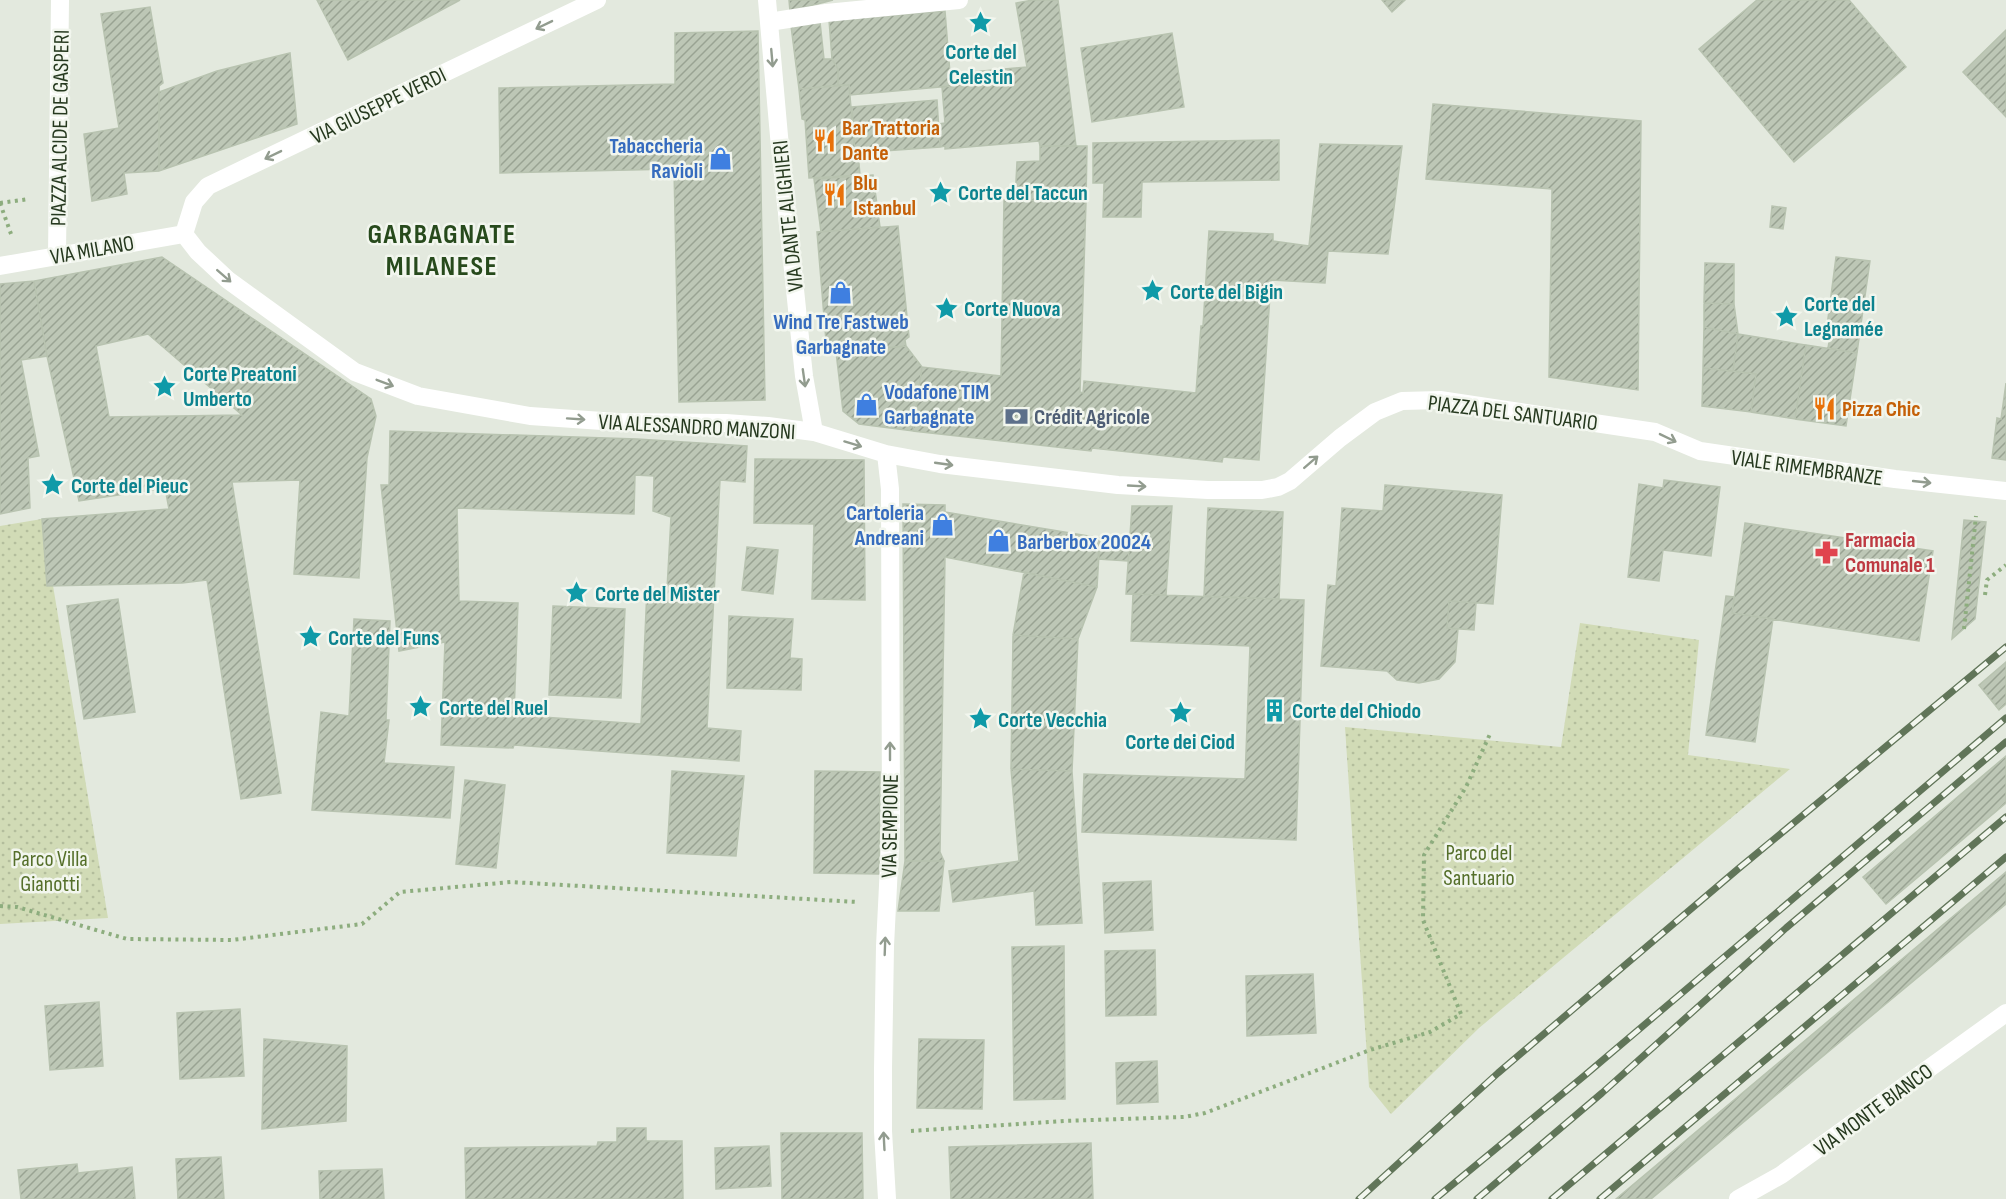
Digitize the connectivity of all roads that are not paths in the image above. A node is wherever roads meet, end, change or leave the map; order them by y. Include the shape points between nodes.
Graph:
1 (60, 0) edge
2 (597, 0) edge
3 (767, 0) edge
4 (959, 0) edge
5 (769, 22) junction
6 (184, 234) junction
7 (57, 255) junction
8 (0, 266) edge
9 (1612, 424) joint
10 (813, 432) junction
11 (886, 454) junction
12 (1262, 490) joint
13 (2006, 491) edge
14 (2006, 1013) edge
15 (886, 1199) edge
16 (1738, 1199) edge

1 - 7 street, PIAZZA ALCIDE DE GASPERI
2 -> 6 street, VIA GIUSEPPE VERDI via 208,186 194,202
3 - 5 street, VIA DANTE ALIGHIERI
4 - 5 street
5 -> 10 street, VIA DANTE ALIGHIERI
6 - 7 street, VIA MILANO
6 -> 10 street, VIA ALESSANDRO MANZONI via 228,280 355,372 418,396 530,416 726,423
7 - 8 street, VIA MILANO
12 -> 9 street, PIAZZA DEL SANTUARIO via 1290,481 1375,412 1402,401 1440,400
9 -> 13 street, VIALE RIMEMBRANZE via 1655,432 1700,451
10 -> 11 street, VIA ALESSANDRO MANZONI
11 -> 12 street, VIA ALESSANDRO MANZONI via 1118,485
15 -> 11 street, VIA SEMPIONE via 883,1131 891,825 890,489
14 - 16 street, VIA MONTE BIANCO via 1781,1175

